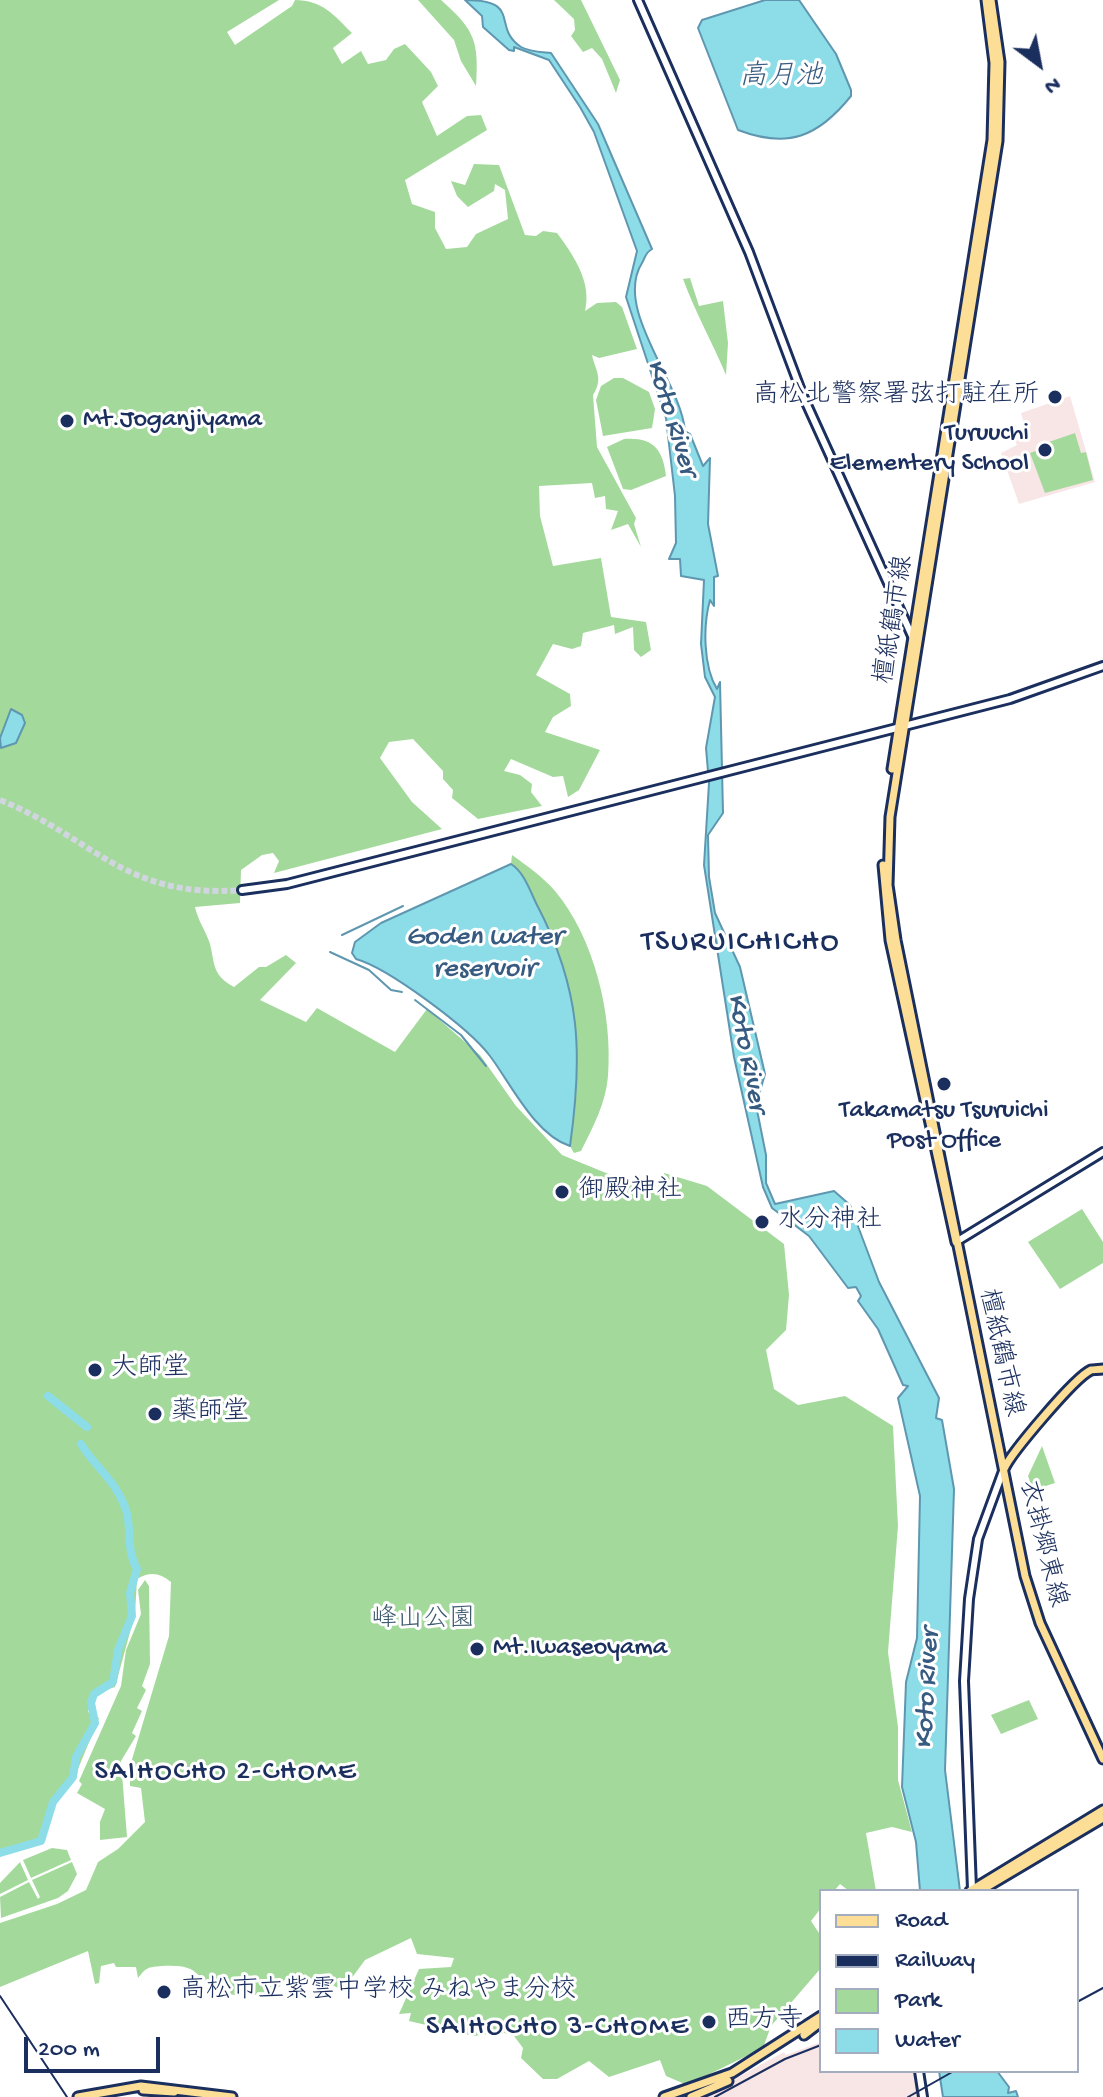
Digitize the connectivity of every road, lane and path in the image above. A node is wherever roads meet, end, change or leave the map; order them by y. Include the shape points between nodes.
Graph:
1 (638, 0) edge
2 (989, 0) edge
3 (913, 638) junction
4 (917, 647) junction
5 (1103, 666) edge
6 (902, 724) junction
7 (242, 890) tunnel mouth
8 (1103, 1152) edge
9 (956, 1242) junction
10 (1103, 1369) edge
11 (1003, 1471) junction
12 (1103, 1759) edge
13 (1103, 1810) edge
14 (1103, 1818) edge
15 (973, 1889) edge
16 (975, 1889) edge
17 (975, 1889) edge
18 (819, 2017) edge
19 (819, 2023) edge
20 (919, 2073) edge
21 (78, 2097) edge
22 (93, 2097) edge
23 (204, 2097) edge
24 (232, 2097) edge
25 (664, 2097) edge
26 (692, 2097) edge
27 (923, 2097) edge

1 - 3 street via 749,252 805,400
2 - 3 main road, 檀紙鶴市線 via 992,140
2 - 4 main road, 檀紙鶴市線 via 1000,62 998,141
3 - 4 street
3 - 6 main road, 檀紙鶴市線
4 - 6 main road, 檀紙鶴市線
5 - 6 street via 1024,695
6 - 7 street via 287,884
6 - 9 main road, 檀紙鶴市線 via 890,817 889,900
8 - 9 street
9 - 11 main road, 檀紙鶴市線
10 - 11 main road, 衣掛郷東線 via 1091,1370 1073,1386 1019,1445
11 - 12 main road, 衣掛郷東線 via 1032,1604
11 - 15 street via 978,1539 969,1599 964,1681
13 - 16 main road
14 - 17 main road
18 - 25 main road via 732,2073
19 - 26 main road via 745,2072
20 - 27 street
21 - 24 main road via 141,2086
22 - 23 main road via 142,2090

